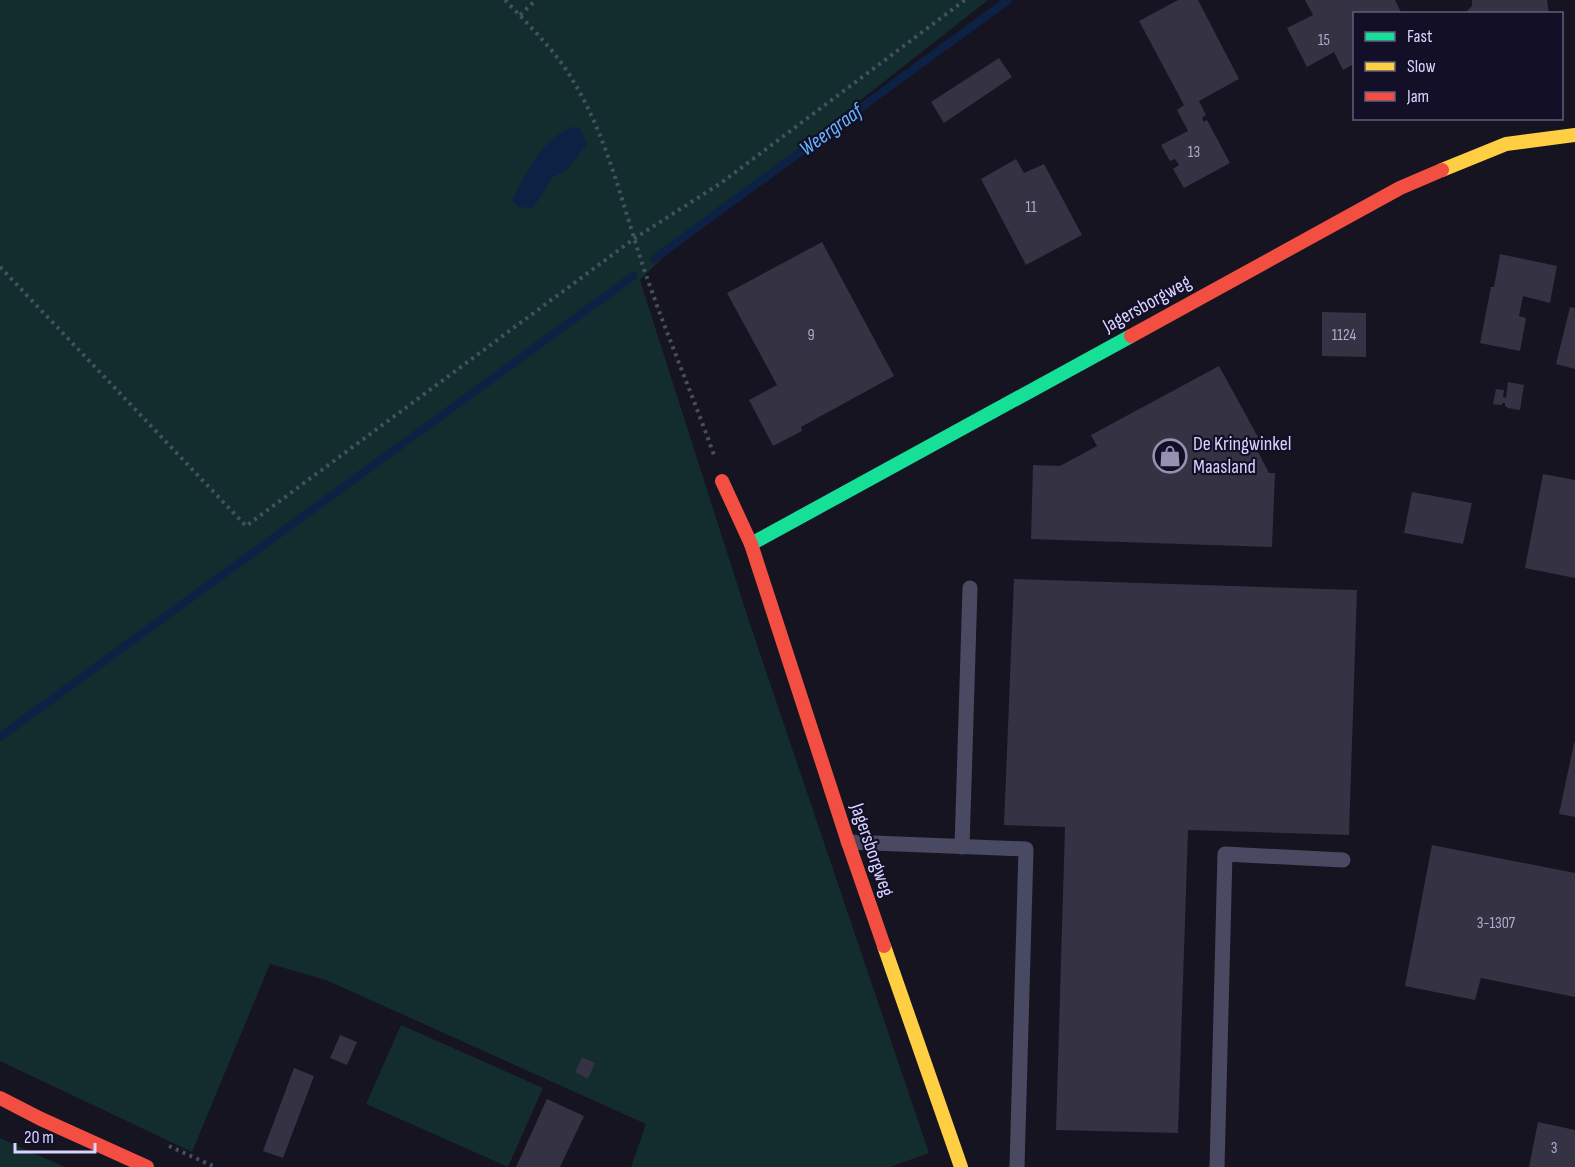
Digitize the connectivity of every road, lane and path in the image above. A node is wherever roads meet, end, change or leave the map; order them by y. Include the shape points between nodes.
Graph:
1 (505, 0) edge
2 (536, 0) edge
3 (965, 0) edge
4 (520, 15) junction
5 (1575, 135) edge
6 (635, 238) junction
7 (0, 267) edge
8 (722, 481) joint
9 (752, 544) junction
10 (970, 588) dead end
11 (848, 842) junction
12 (962, 847) junction
13 (1343, 860) dead end
14 (0, 1098) edge
15 (147, 1167) edge
16 (961, 1167) edge
17 (1017, 1167) edge
18 (1216, 1167) edge

1 - 4 path
2 - 4 path
3 - 6 path via 721,183
4 - 6 path via 560,62 586,105 615,173
5 - 9 street, Jagersborgweg via 1506,144 1400,188
6 - 7 path via 246,526
6 - 8 path
8 - 9 street, Jagersborgweg
9 - 11 street, Jagersborgweg
10 - 12 lane
11 - 12 lane
11 - 16 street, Jagersborgweg
12 - 17 lane via 1026,849
13 - 18 lane via 1225,854
14 - 15 street

